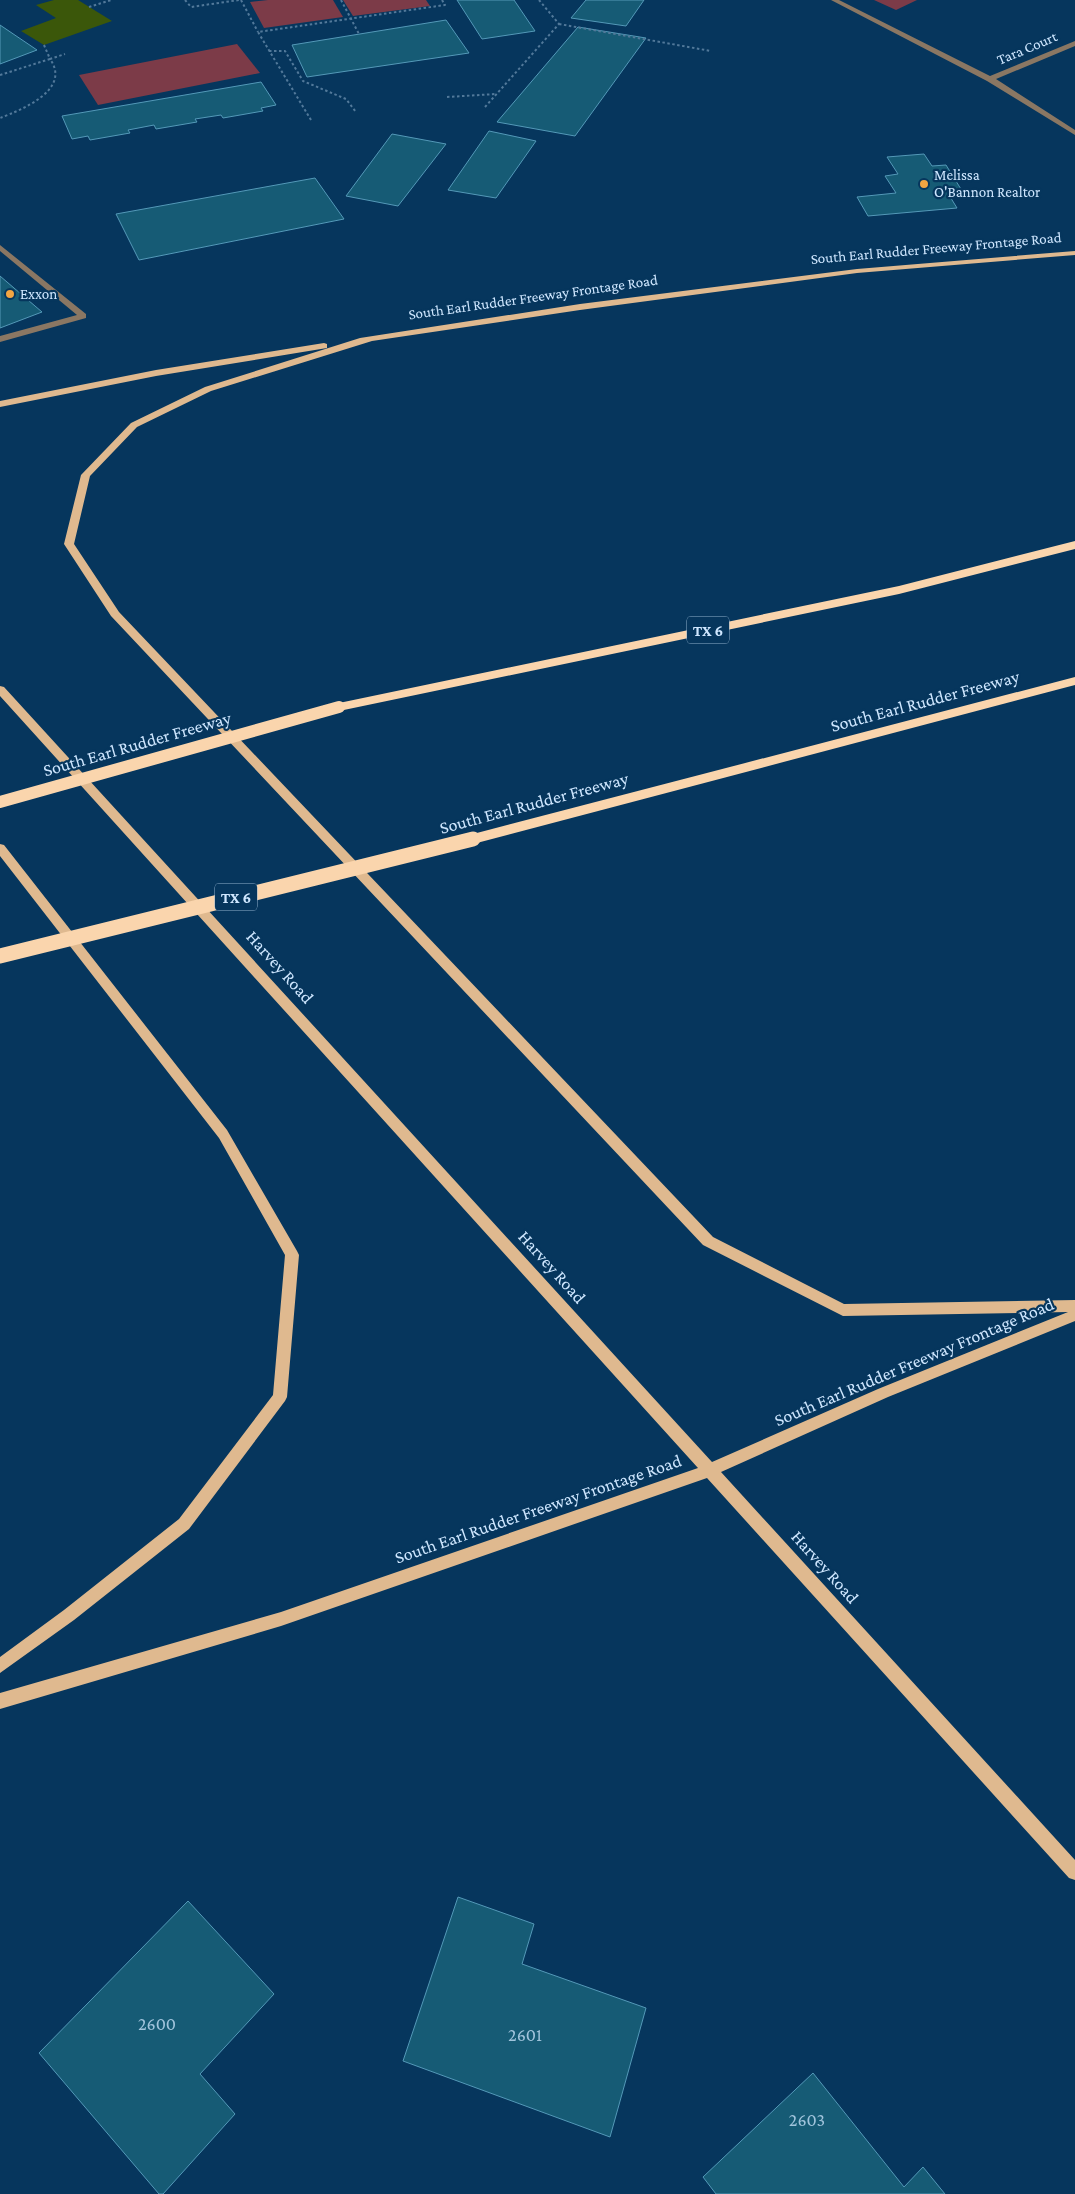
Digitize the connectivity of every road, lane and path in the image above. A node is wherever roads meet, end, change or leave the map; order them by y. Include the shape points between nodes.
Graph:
1 (111, 0) edge
2 (185, 0) edge
3 (240, 0) edge
4 (341, 0) edge
5 (442, 0) edge
6 (539, 0) edge
7 (834, 0) edge
8 (89, 7) dead end
9 (352, 19) junction
10 (559, 24) junction
11 (258, 32) junction
12 (359, 34) dead end
13 (1075, 43) edge
14 (44, 45) dead end
15 (269, 51) junction
16 (711, 51) dead end
17 (65, 54) dead end
18 (50, 59) junction
19 (0, 75) edge
20 (990, 78) junction
21 (496, 94) junction
22 (447, 97) dead end
23 (485, 107) dead end
24 (356, 112) dead end
25 (0, 118) edge
26 (311, 120) dead end
27 (1075, 133) edge
28 (0, 247) edge
29 (1075, 253) edge
30 (0, 339) edge
31 (370, 339) junction
32 (0, 404) edge
33 (1075, 545) edge
34 (1075, 681) edge
35 (0, 689) edge
36 (0, 802) edge
37 (0, 848) edge
38 (0, 956) edge
39 (1075, 1306) edge
40 (1075, 1315) edge
41 (710, 1470) junction
42 (0, 1666) edge
43 (0, 1701) edge
44 (1075, 1872) edge

1 - 8 path
2 - 3 path via 190,6
3 - 11 path
4 - 9 path
5 - 9 path via 445,5
6 - 10 path
7 - 20 street
9 - 11 path
9 - 12 path
10 - 16 path
10 - 21 path
11 - 15 path
13 - 20 street, Tara Court
14 - 18 path
15 - 24 path via 285,51 303,81 346,98
15 - 26 path
17 - 18 path
18 - 19 path
18 - 25 path via 55,68 48,90 26,108
20 - 27 street
21 - 22 path
21 - 23 path
28 - 30 street via 83,316
29 - 31 main road, South Earl Rudder Freeway Frontage Road via 858,271 580,307
31 - 32 main road, South Earl Rudder Freeway Frontage Road via 156,373
31 - 39 main road via 208,388 134,425 86,475 69,544 115,614 708,1241 843,1310
33 - 36 highway, South Earl Rudder Freeway / TX 6, bridge via 899,590 339,707
34 - 38 highway, South Earl Rudder Freeway / TX 6, bridge via 472,839
35 - 41 main road, Harvey Road
37 - 42 main road via 223,1134 292,1255 280,1397 184,1524
40 - 41 main road, South Earl Rudder Freeway Frontage Road via 883,1393
41 - 43 main road, South Earl Rudder Freeway Frontage Road via 281,1619
41 - 44 main road, Harvey Road

